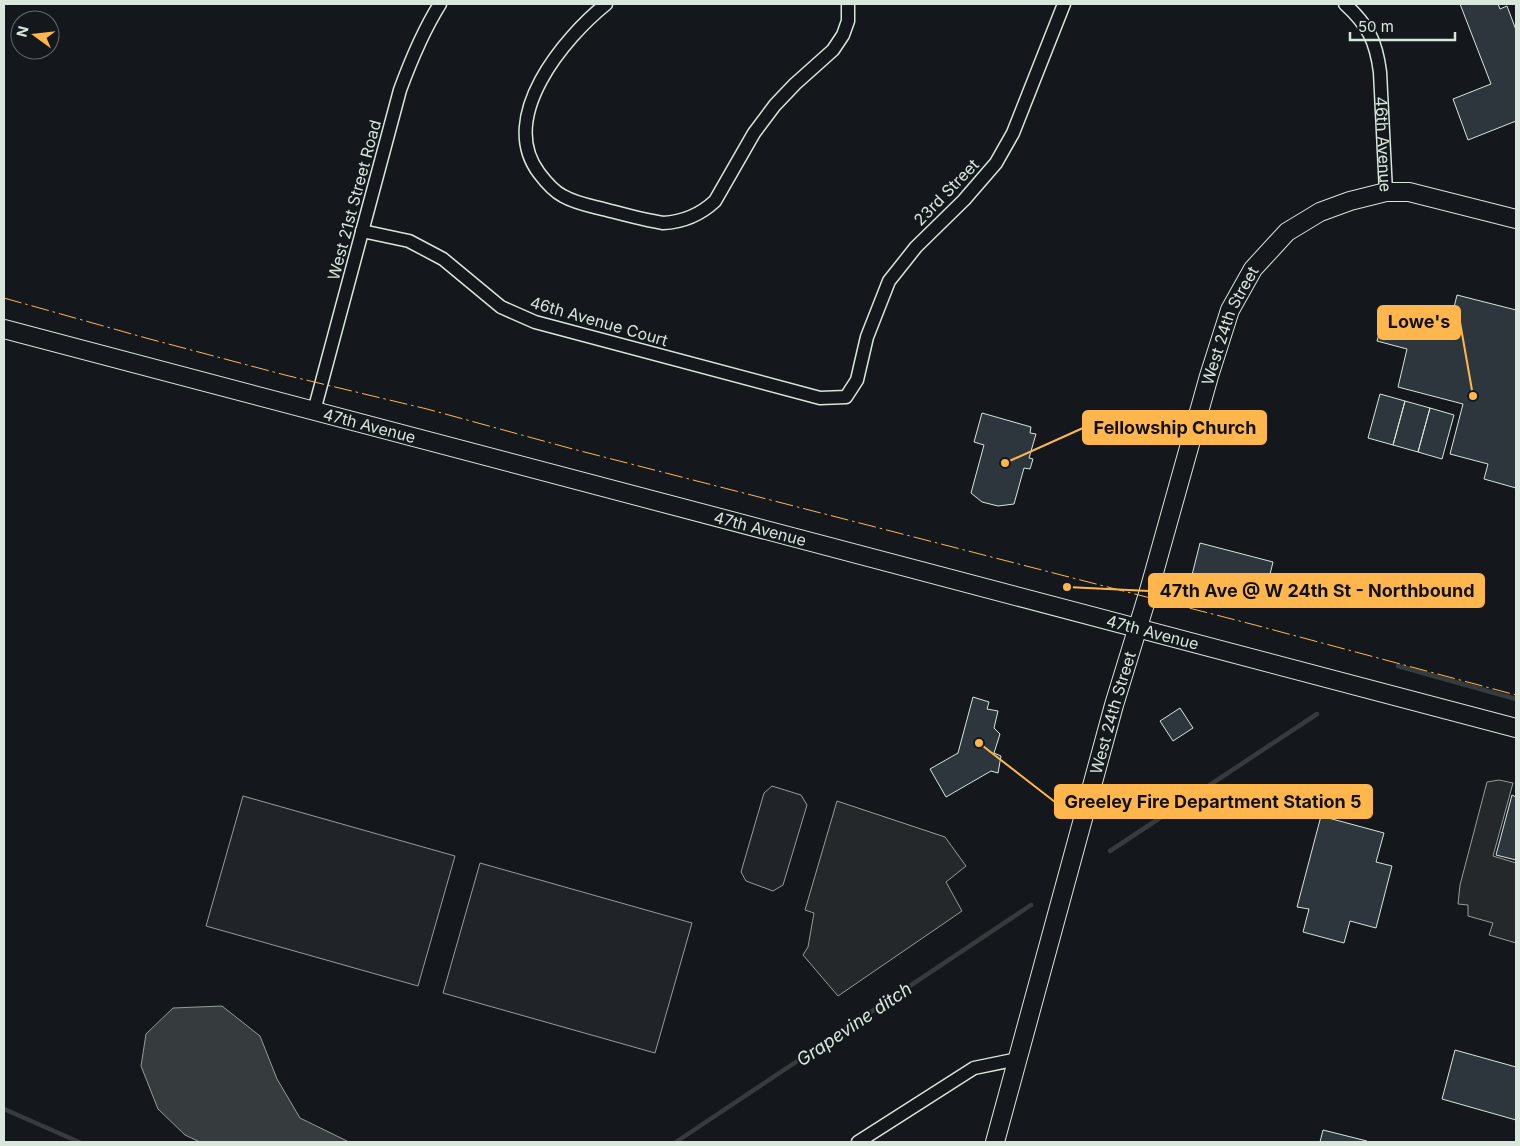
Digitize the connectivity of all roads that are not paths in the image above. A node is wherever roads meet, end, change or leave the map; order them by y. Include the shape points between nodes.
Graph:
1 (440, 4) edge
2 (606, 4) edge
3 (848, 4) edge
4 (1064, 4) edge
5 (1345, 4) edge
6 (1386, 192) junction
7 (1516, 219) edge
8 (362, 231) junction
9 (4, 329) edge
10 (846, 396) joint
11 (314, 411) junction
12 (1137, 628) junction
13 (1516, 728) edge
14 (1018, 1059) junction
15 (858, 1142) edge
16 (995, 1142) edge

1 - 8 street, West 21st Street Road via 414,53 400,90
2 - 3 street via 570,38 536,90 526,119 530,157 544,180 562,196 578,203 663,223 690,218 715,201 754,133 775,105 833,50 843,36 848,21
4 - 10 street, 23rd Street via 1013,133 996,163 916,247 889,281 867,337 857,380
5 - 6 street, 46th Avenue via 1369,32 1378,54
6 - 7 main road, 46th Avenue via 1409,192
6 - 12 main road, West 24th Street via 1320,212 1287,232 1253,269 1230,310 1218,346
8 - 10 street, 46th Avenue Court via 417,246 443,260 501,306 535,322 820,398
8 - 11 street, West 21st Street Road
9 - 11 main road, 47th Avenue
11 - 12 main road, 47th Avenue
12 - 13 main road, 47th Avenue
12 - 14 main road, West 24th Street
14 - 15 street via 974,1068
14 - 16 main road, West 24th Street

